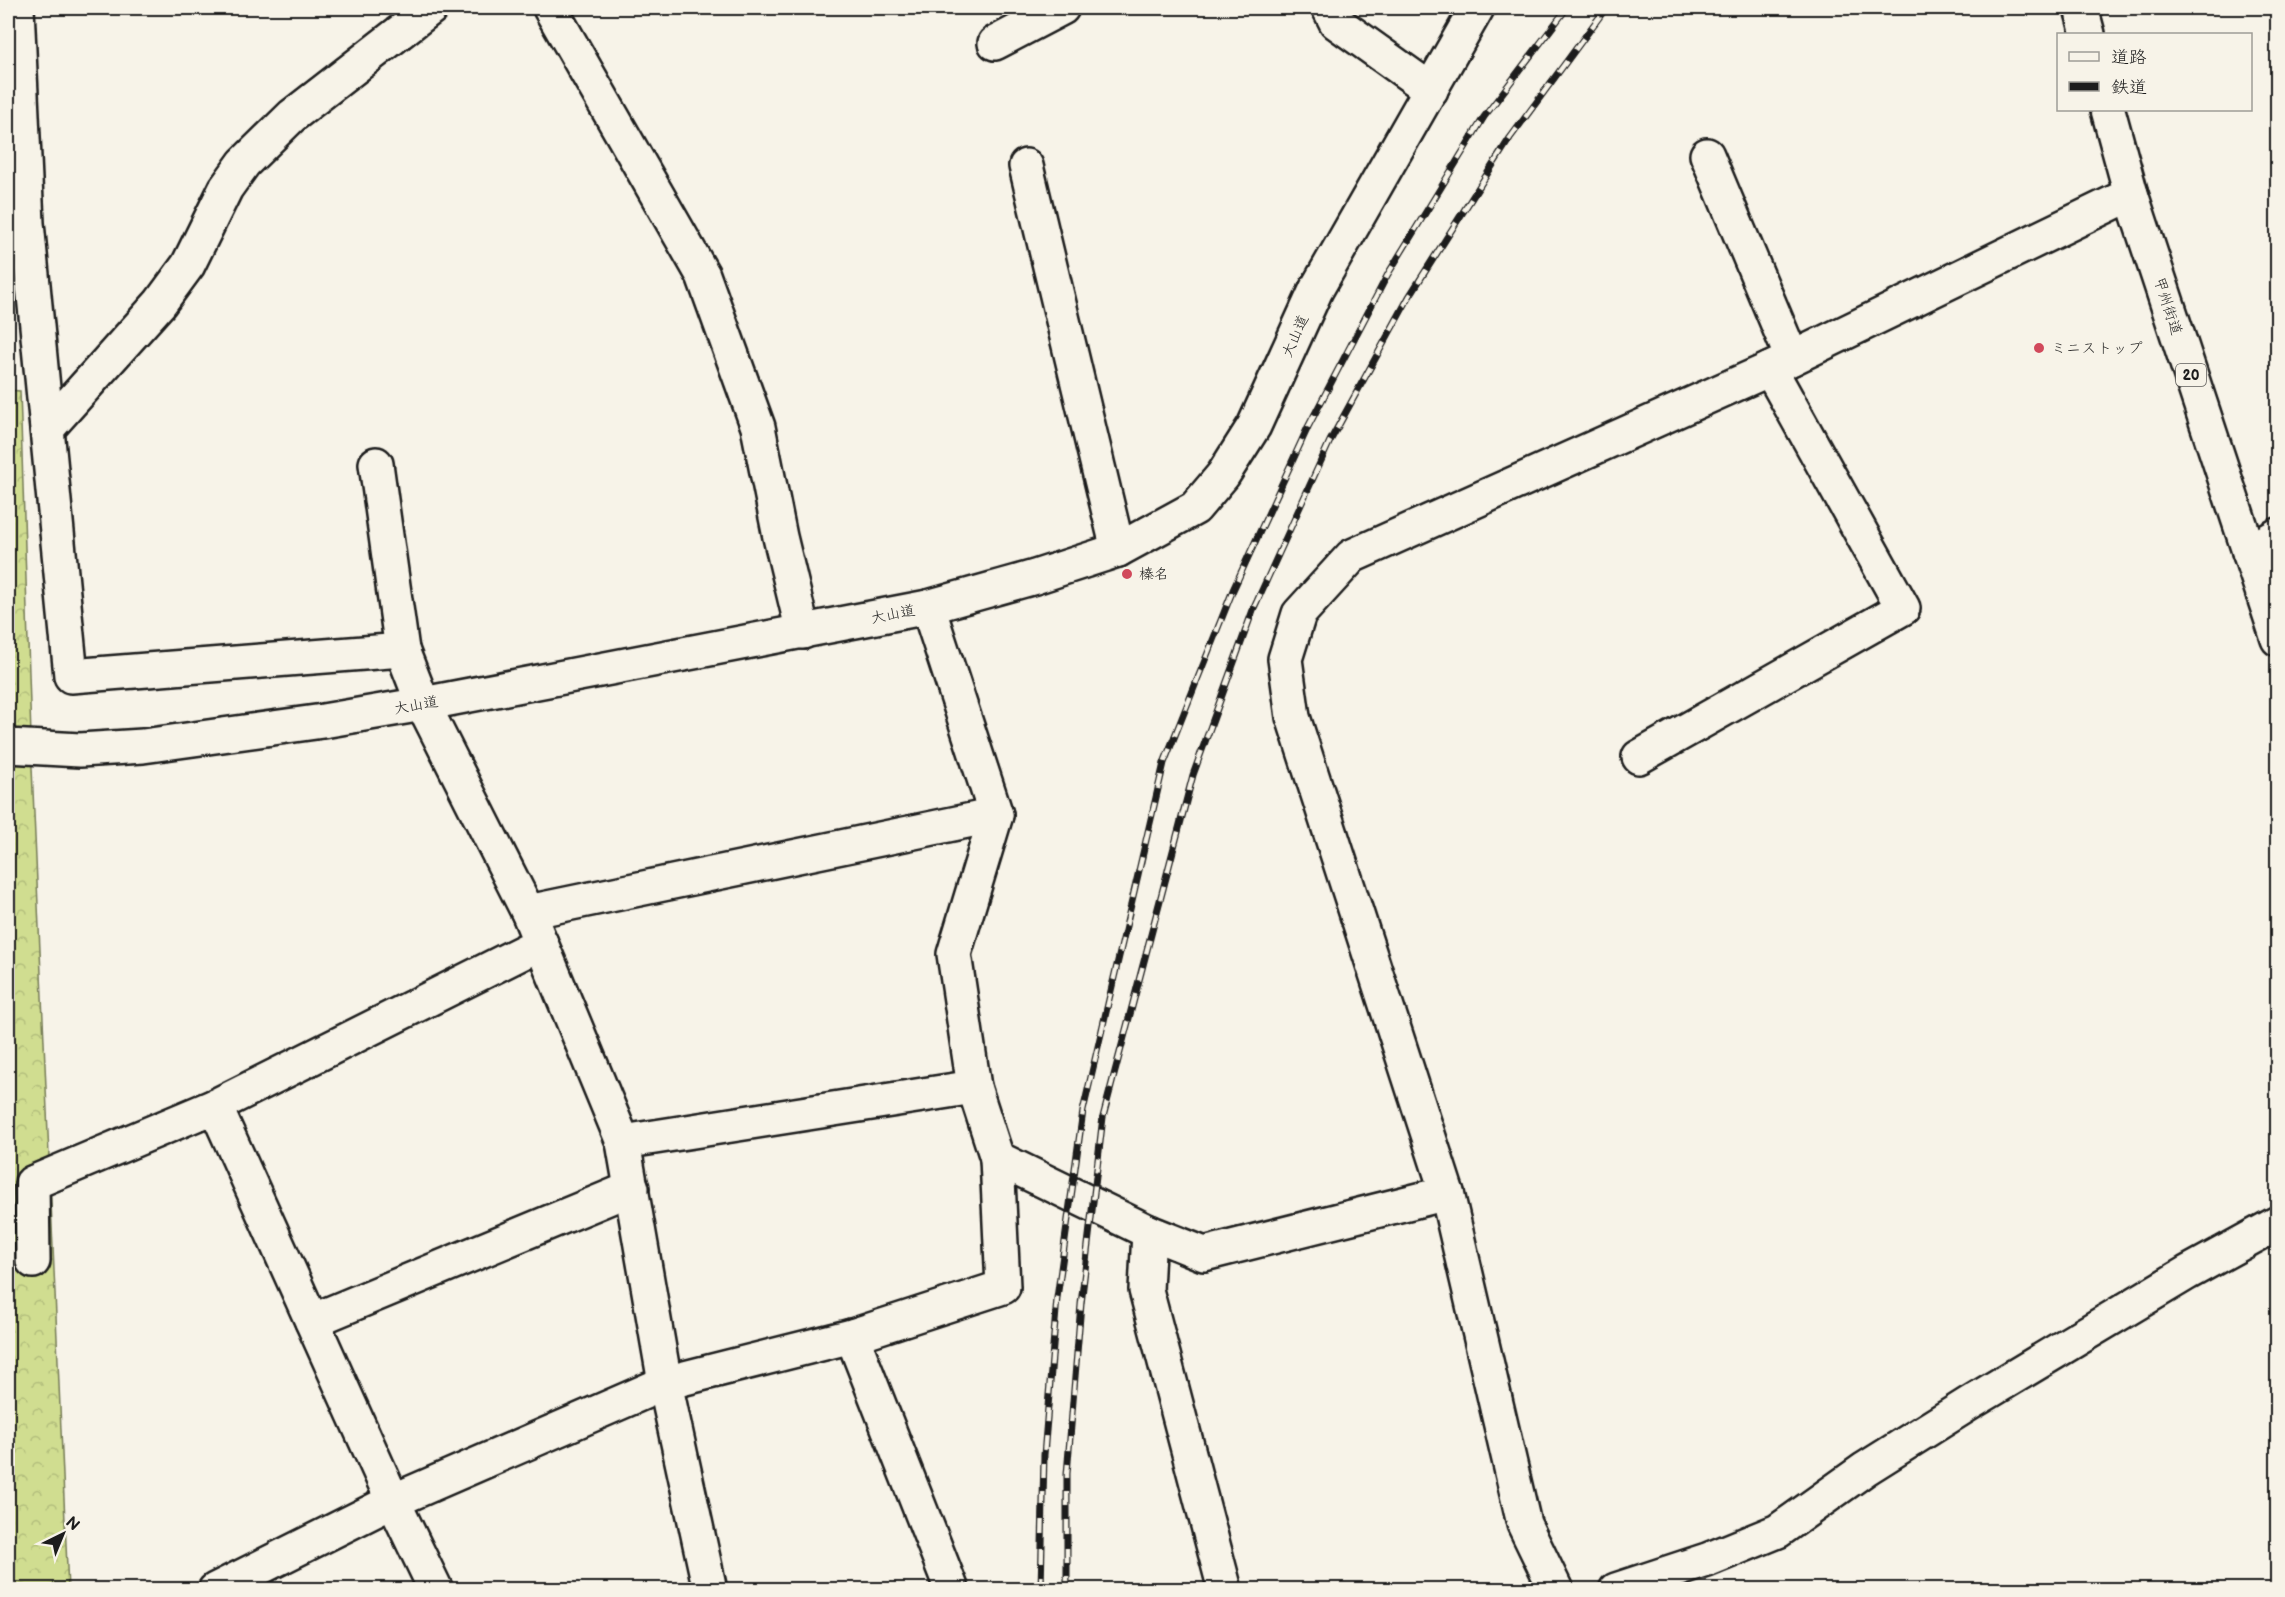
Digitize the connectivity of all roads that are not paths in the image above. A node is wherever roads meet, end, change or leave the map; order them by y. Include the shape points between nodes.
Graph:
1 (17, 8) edge
2 (550, 8) edge
3 (1062, 8) edge
4 (1329, 8) edge
5 (1477, 8) edge
6 (2081, 8) edge
7 (424, 10) edge
8 (2088, 33) edge
9 (995, 43) dead end
10 (1431, 90) junction
11 (2108, 111) edge
12 (1707, 155) dead end
13 (1026, 166) dead end
14 (2131, 194) junction
15 (1781, 364) junction
16 (48, 428) junction
17 (376, 464) dead end
18 (2277, 535) edge
19 (1118, 550) junction
20 (2249, 552) junction
21 (928, 607) junction
22 (803, 632) junction
23 (2277, 639) edge
24 (402, 650) junction
25 (423, 704) junction
26 (8, 746) edge
27 (1639, 757) dead end
28 (996, 815) junction
29 (528, 912) junction
30 (541, 942) junction
31 (974, 1087) junction
32 (215, 1106) junction
33 (623, 1142) junction
34 (998, 1158) junction
35 (632, 1188) junction
36 (1447, 1193) junction
37 (2277, 1223) edge
38 (1149, 1232) junction
39 (33, 1261) dead end
40 (312, 1321) junction
41 (852, 1336) junction
42 (665, 1383) junction
43 (393, 1501) junction
44 (215, 1590) edge
45 (436, 1590) edge
46 (710, 1590) edge
47 (952, 1590) edge
48 (1225, 1590) edge
49 (1556, 1590) edge
50 (1616, 1590) edge

1 - 16 main road via 27,223
2 - 22 main road via 703,275 758,427
3 - 9 main road
4 - 10 main road via 1336,22
5 - 10 main road, 大山道
6 - 8 main road
7 - 16 main road via 292,116 244,163 226,188 188,265 160,303
10 - 19 main road, 大山道 via 1316,290 1254,426 1223,475 1195,508
11 - 14 main road, 甲州街道 / 20
12 - 15 main road
13 - 19 main road
14 - 15 main road
14 - 20 main road, 甲州街道 / 20
15 - 27 main road via 1903,608
15 - 36 main road via 1352,556 1299,614 1285,659 1293,717
16 - 24 main road via 71,676
17 - 24 main road
18 - 20 main road
19 - 21 main road, 大山道
20 - 23 main road, 甲州街道 / 20
21 - 22 main road, 大山道
21 - 28 main road
22 - 25 main road, 大山道
24 - 25 main road
25 - 26 main road, 大山道 via 143,746 80,750
25 - 29 main road
28 - 29 main road
28 - 31 main road via 954,954
29 - 30 main road
30 - 32 main road
30 - 33 main road
31 - 33 main road
31 - 34 main road
32 - 39 main road via 32,1183
32 - 40 main road
33 - 35 main road
34 - 38 main road
34 - 41 main road via 1003,1287
35 - 40 main road
35 - 42 main road
36 - 38 main road via 1204,1254
36 - 49 main road via 1524,1524
37 - 50 main road via 2187,1273 1865,1468 1778,1532
38 - 48 main road via 1146,1290
40 - 43 main road
41 - 42 main road
41 - 47 main road
42 - 43 main road
42 - 46 main road
43 - 44 main road
43 - 45 main road

